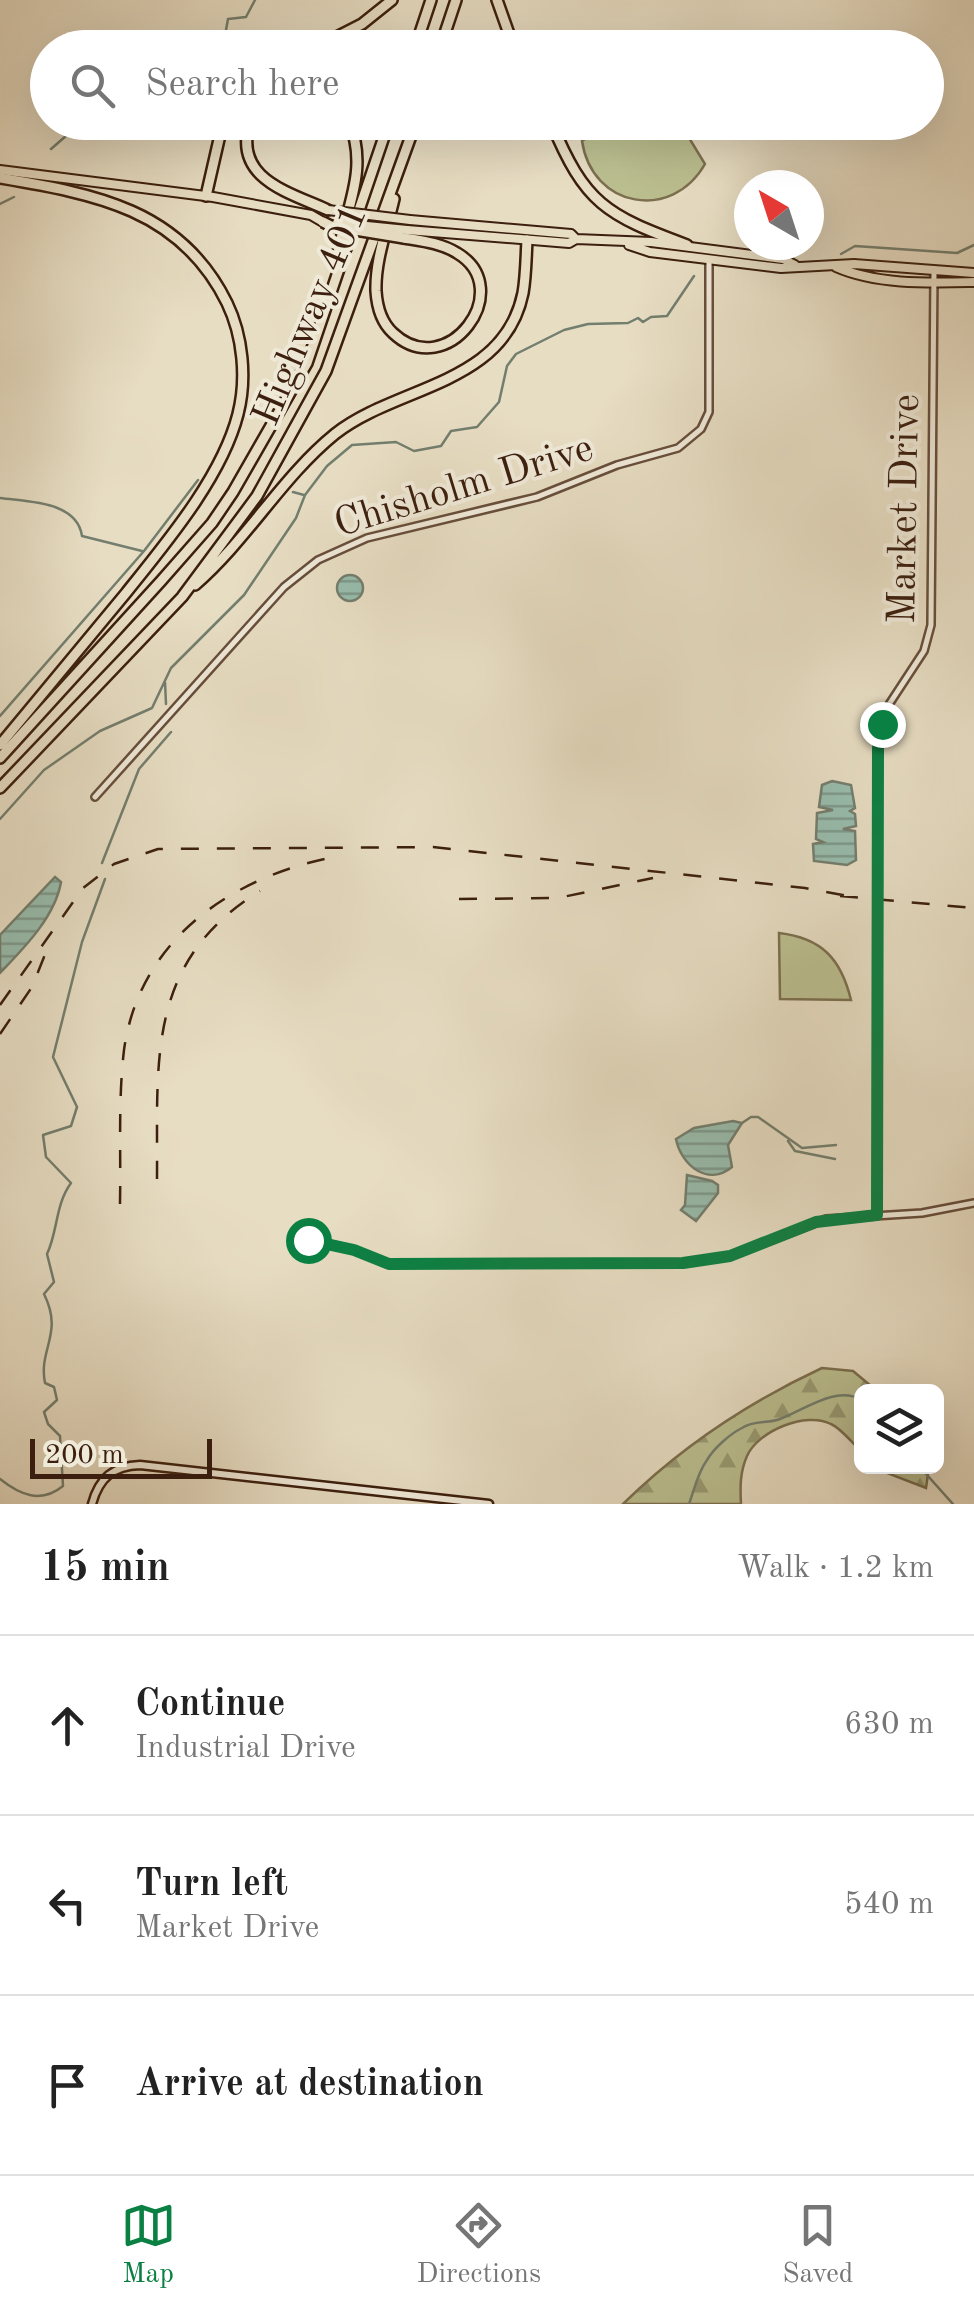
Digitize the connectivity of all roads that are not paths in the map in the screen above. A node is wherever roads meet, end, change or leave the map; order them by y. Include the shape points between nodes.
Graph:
1 (392, 0) edge
2 (431, 0) edge
3 (456, 0) edge
4 (497, 0) edge
5 (350, 30) edge
6 (421, 30) edge
7 (446, 30) edge
8 (508, 30) edge
9 (218, 140) edge
10 (246, 140) edge
11 (354, 140) edge
12 (384, 140) edge
13 (410, 140) edge
14 (560, 140) edge
15 (403, 162) junction
16 (0, 170) edge
17 (0, 178) edge
18 (206, 196) junction
19 (328, 210) junction
20 (311, 215) junction
21 (322, 222) joint
22 (405, 234) junction
23 (576, 239) junction
24 (528, 240) junction
25 (620, 243) junction
26 (687, 245) junction
27 (709, 254) junction
28 (836, 267) junction
29 (934, 272) junction
30 (974, 273) edge
31 (335, 280) junction
32 (934, 282) junction
33 (974, 282) edge
34 (182, 597) junction
35 (0, 745) edge
36 (0, 758) edge
37 (0, 788) edge
38 (95, 797) dead end
39 (974, 1202) edge
40 (877, 1215) junction
41 (308, 1240) dead end
42 (92, 1504) edge
43 (490, 1504) edge

1 - 5 highway
2 - 6 highway
3 - 7 highway
4 - 8 highway
9 - 18 highway
10 - 19 highway via 277,190
11 - 31 highway via 356,189
12 - 31 highway, Highway 401
13 - 15 highway, Highway 401
14 - 26 highway via 600,204 634,226
15 - 22 highway via 376,278 379,313 399,338 437,348 470,322 481,286 458,253
15 - 34 highway, Highway 401 via 309,404 257,496
16 - 18 main road
17 - 35 highway via 101,198 187,245 234,316 242,380 228,441 178,526
18 - 20 main road
19 - 20 main road
19 - 23 main road, bridge
20 - 21 main road
21 - 22 highway, bridge
22 - 24 main road
23 - 24 main road
23 - 25 main road
24 - 34 highway via 522,295 498,343 457,376 368,413 332,436 225,560
25 - 26 main road
25 - 27 main road via 650,252
26 - 27 main road
27 - 28 main road
27 - 38 street, Chisholm Drive via 709,412 688,442 537,497 364,539 318,560 284,587
28 - 29 main road
28 - 32 main road via 854,275
29 - 30 main road
29 - 32 street, Market Drive
31 - 36 highway, Highway 401 via 306,363 212,523
32 - 33 main road
32 - 40 street, Market Drive via 931,626 924,651 888,706 878,748
34 - 37 highway, Highway 401
39 - 40 street
40 - 41 street via 816,1222 730,1256 683,1263 389,1264
42 - 43 street via 109,1474 140,1464

